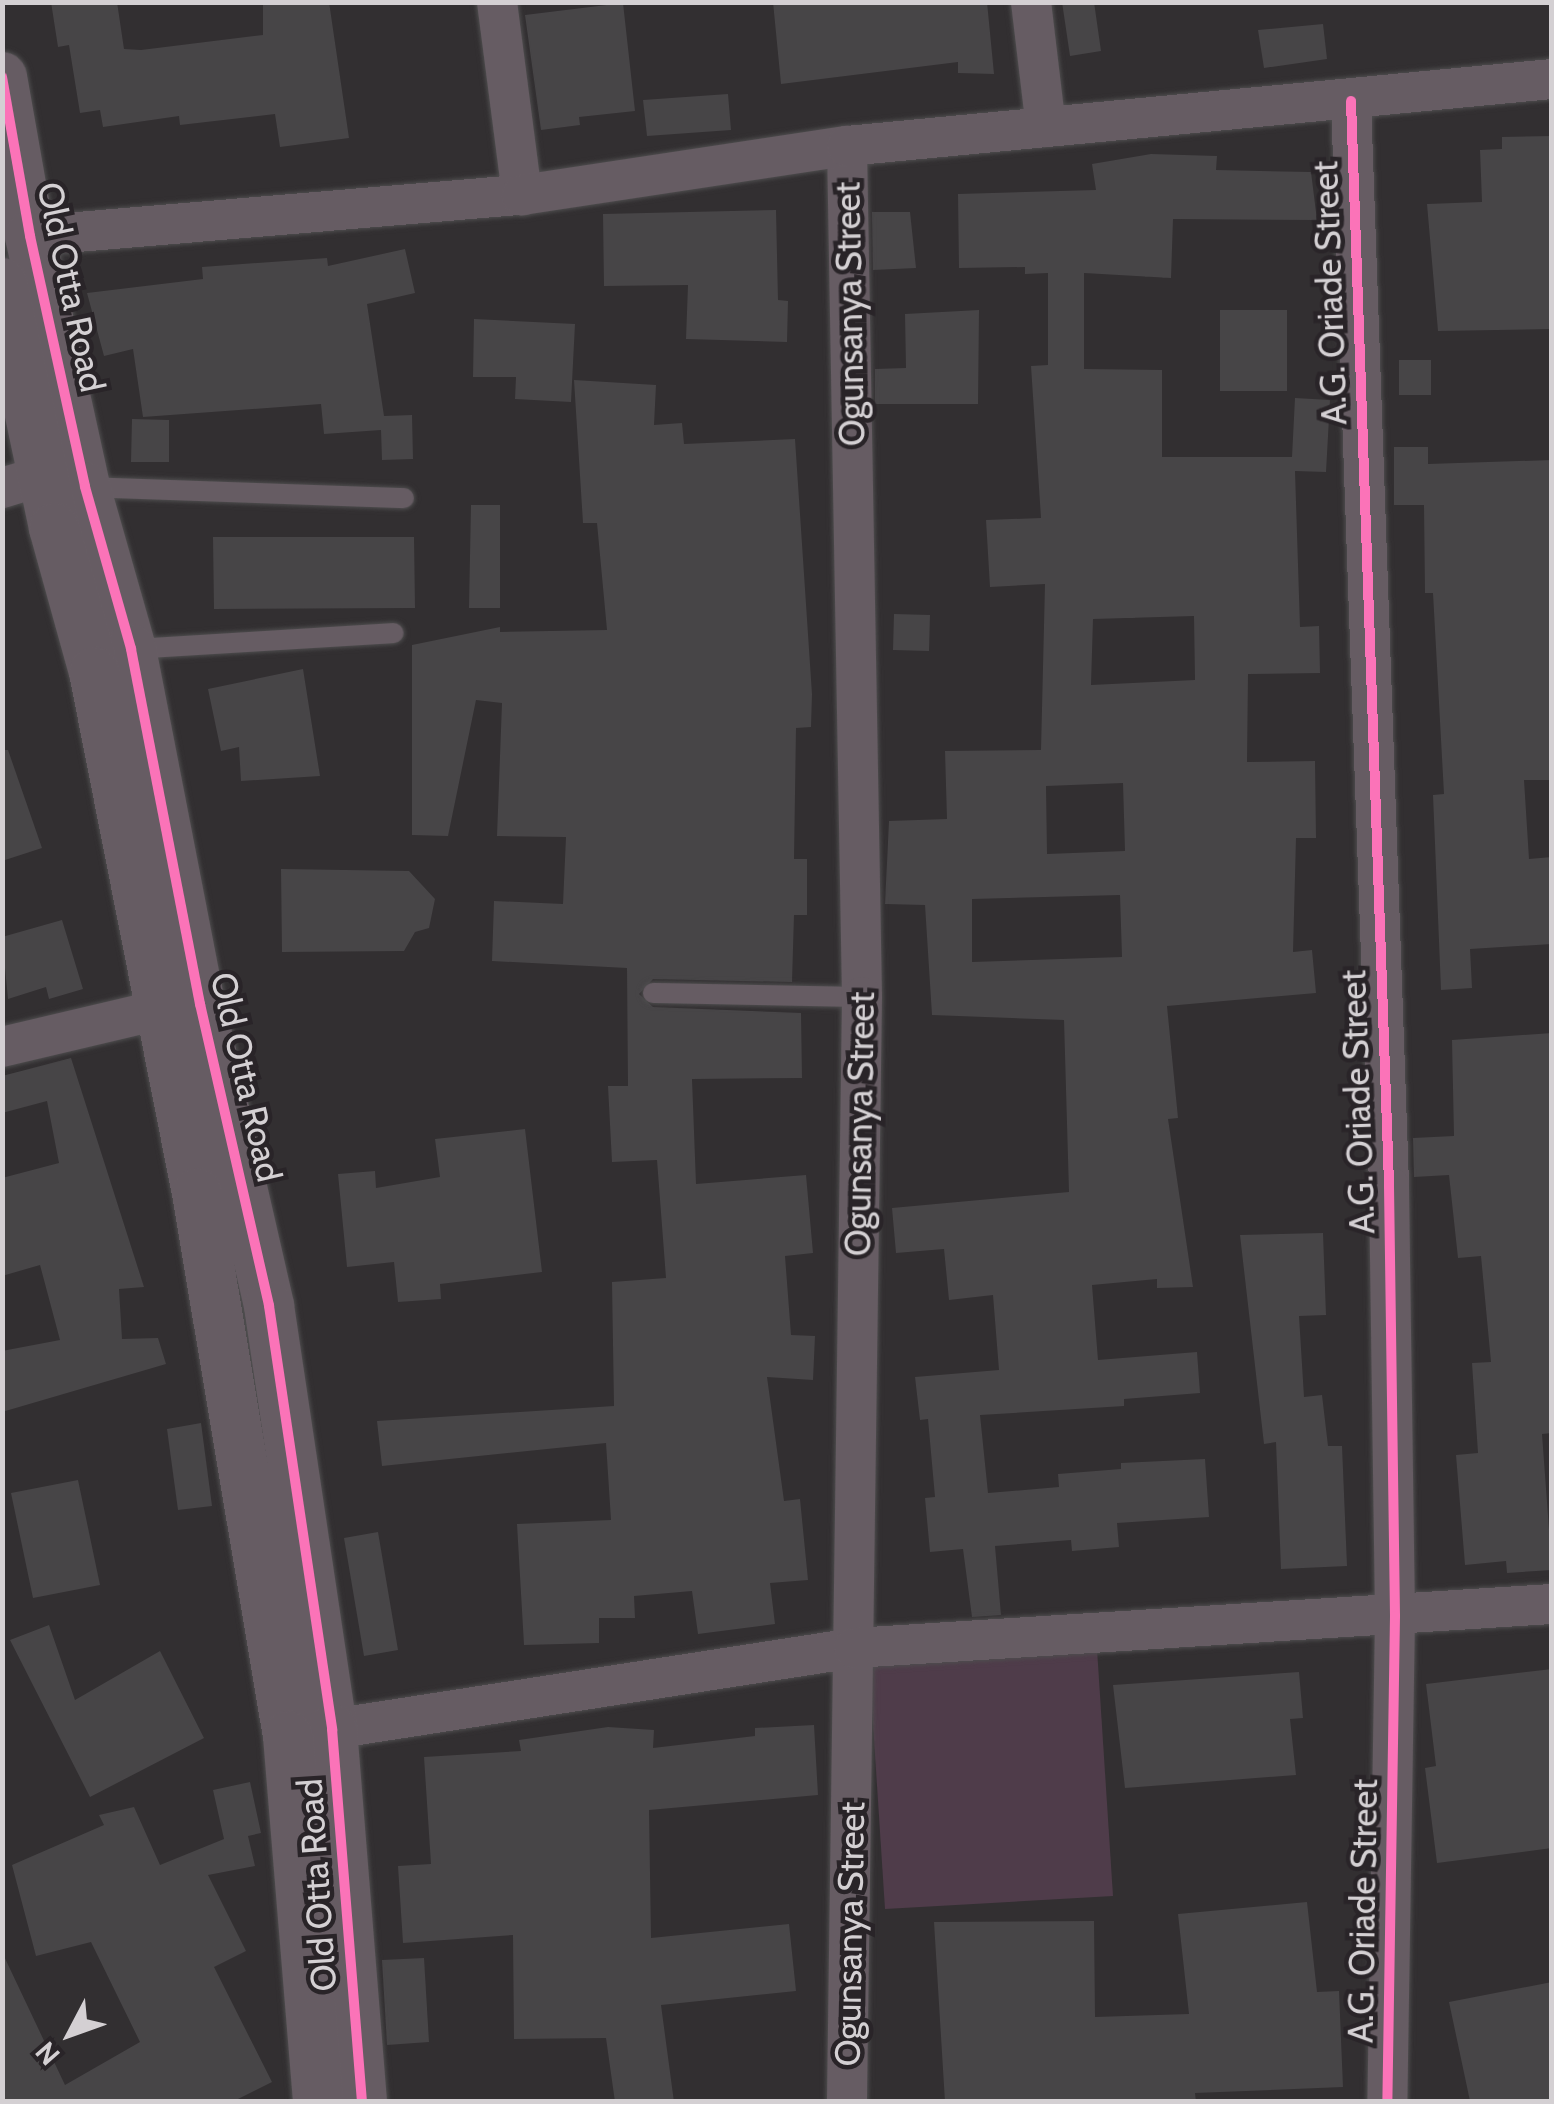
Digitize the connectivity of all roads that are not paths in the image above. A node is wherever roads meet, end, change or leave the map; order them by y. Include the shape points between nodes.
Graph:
1 (496, 2) edge
2 (1031, 2) edge
3 (2, 78) edge
4 (1552, 79) edge
5 (1351, 101) junction
6 (1046, 127) junction
7 (847, 146) junction
8 (522, 195) junction
9 (30, 236) junction
10 (2, 283) edge
11 (44, 483) edge
12 (404, 498) dead end
13 (394, 633) dead end
14 (130, 649) junction
15 (652, 994) dead end
16 (862, 997) junction
17 (158, 1010) junction
18 (2, 1048) edge
19 (220, 1189) junction
20 (1552, 1604) edge
21 (1396, 1616) junction
22 (854, 1648) junction
23 (332, 1729) junction
24 (318, 2102) edge
25 (362, 2102) edge
26 (847, 2102) edge
27 (1388, 2102) edge

1 - 8 street
2 - 6 street
3 - 9 street, Old Otta Road
4 - 5 street
5 - 6 street
5 - 21 street, A.G. Oriade Street via 1389,1186
6 - 7 street
7 - 8 street
7 - 16 street, Ogunsanya Street
8 - 9 street
9 - 11 street, Old Otta Road
10 - 11 street, Old Otta Road
11 - 12 lane
11 - 14 street, Old Otta Road
11 - 17 street, Old Otta Road via 94,672
13 - 14 lane
14 - 19 street, Old Otta Road
15 - 16 lane
16 - 22 street, Ogunsanya Street
17 - 18 street
17 - 19 street, Old Otta Road
19 - 23 street, Old Otta Road via 269,1306
19 - 24 street, Old Otta Road via 288,1736
20 - 21 street
21 - 22 street
21 - 27 street, A.G. Oriade Street
22 - 23 street
22 - 26 street, Ogunsanya Street
23 - 25 street, Old Otta Road

